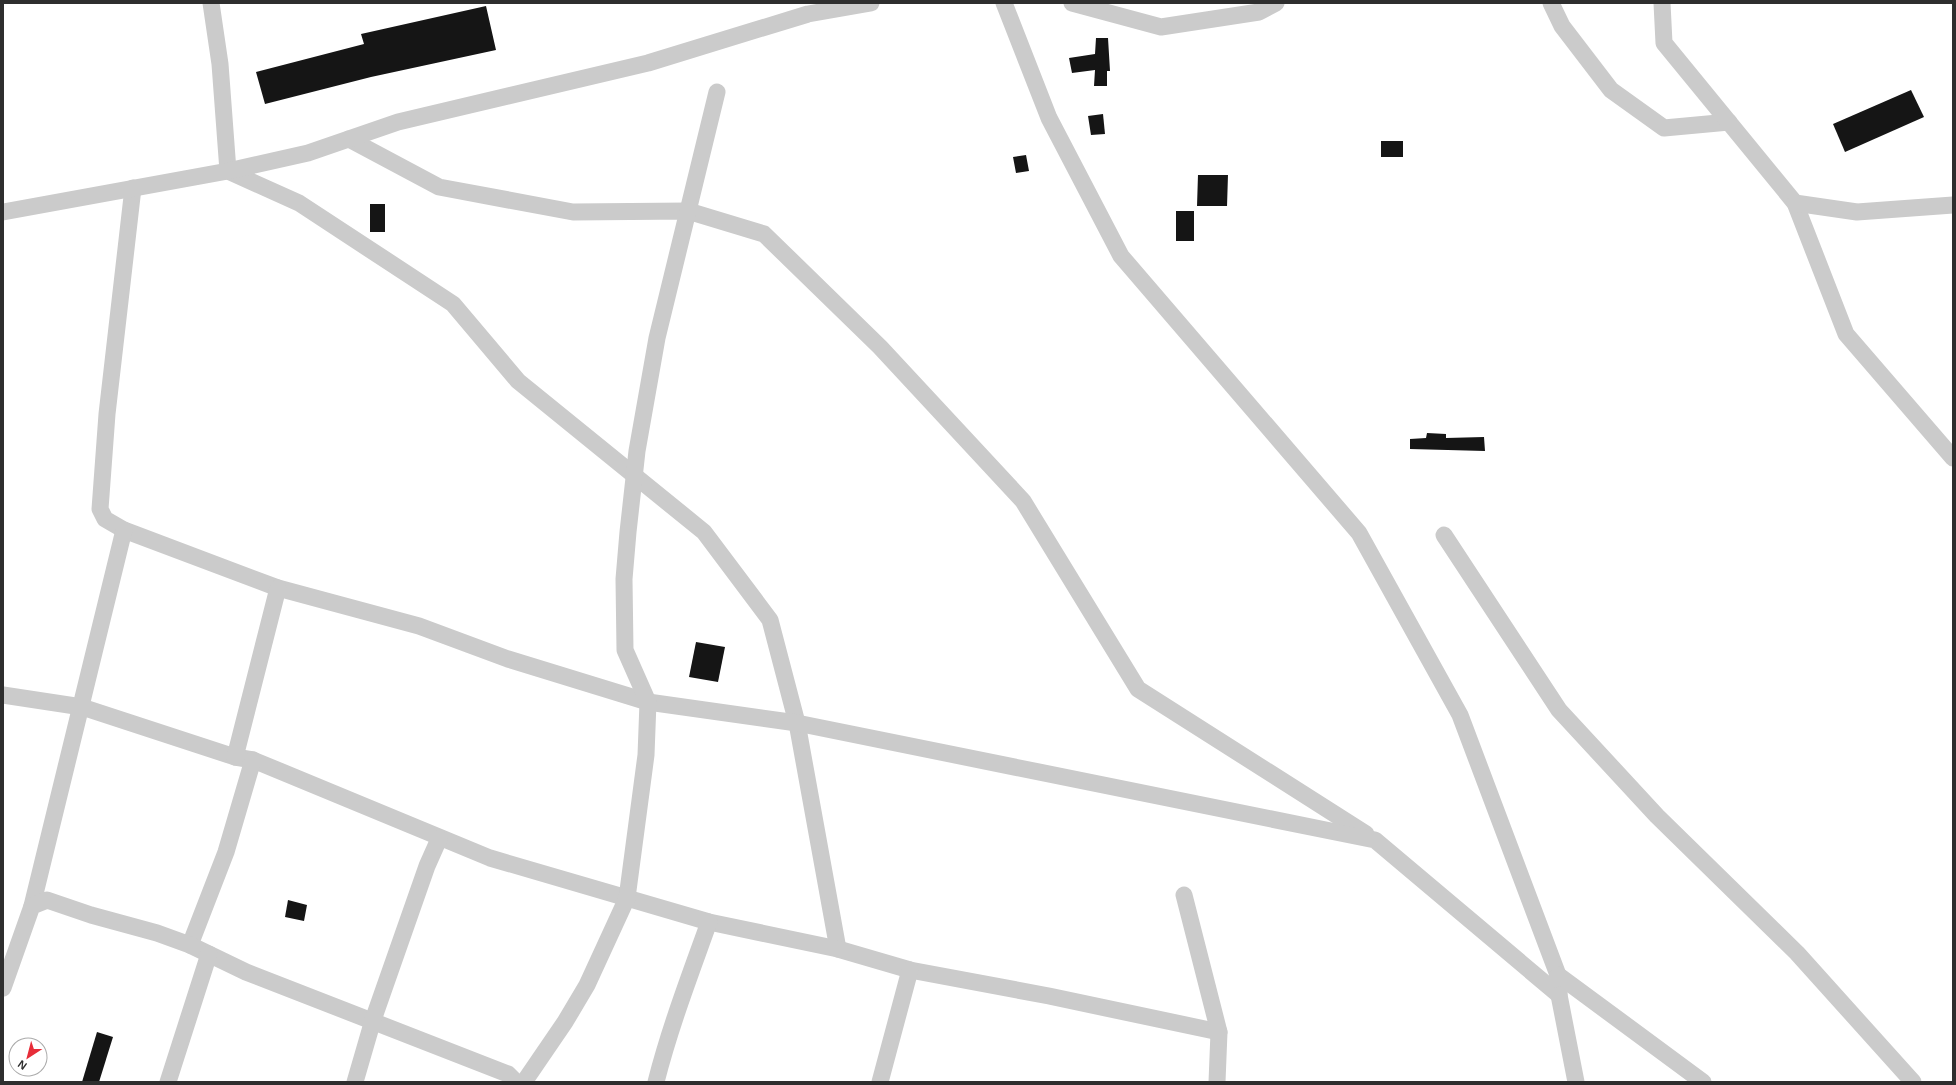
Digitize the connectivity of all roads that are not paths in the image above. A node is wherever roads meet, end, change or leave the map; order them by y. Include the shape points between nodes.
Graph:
1 (212, 3) edge
2 (870, 3) edge
3 (1004, 3) edge
4 (1072, 3) edge
5 (1276, 3) edge
6 (1550, 3) edge
7 (1662, 3) edge
8 (717, 92) dead end
9 (1729, 122) junction
10 (349, 139) junction
11 (228, 171) junction
12 (134, 188) junction
13 (1795, 203) junction
14 (1953, 204) edge
15 (688, 211) junction
16 (3, 212) edge
17 (1953, 458) edge
18 (635, 474) junction
19 (124, 530) junction
20 (1444, 535) dead end
21 (278, 588) junction
22 (3, 695) edge
23 (648, 702) junction
24 (82, 707) junction
25 (797, 723) junction
26 (235, 756) junction
27 (253, 760) junction
28 (439, 839) junction
29 (1375, 840) junction
30 (1184, 895) dead end
31 (627, 898) junction
32 (32, 906) junction
33 (709, 922) junction
34 (190, 945) junction
35 (838, 949) junction
36 (209, 954) junction
37 (910, 970) junction
38 (1558, 975) junction
39 (3, 988) edge
40 (1559, 995) junction
41 (373, 1020) junction
42 (1219, 1032) junction
43 (168, 1082) edge
44 (355, 1082) edge
45 (516, 1082) edge
46 (524, 1082) edge
47 (656, 1082) edge
48 (880, 1082) edge
49 (1217, 1082) edge
50 (1576, 1082) edge
51 (1702, 1082) edge
52 (1913, 1082) edge

1 - 11 street via 220,64
2 - 10 street via 808,14 648,63 398,122
3 - 38 street via 1049,118 1121,256 1359,533 1460,714
4 - 5 street via 1161,27 1259,12
6 - 9 street via 1562,26 1611,90 1664,128
7 - 9 street via 1664,44
8 - 15 street
9 - 13 street
10 - 11 street via 308,153
10 - 15 street via 439,187 573,212
11 - 12 street
11 - 18 street via 298,203 453,304 518,381
12 - 16 street
12 - 19 street via 107,414 100,509 104,519
13 - 14 street via 1857,212
13 - 17 street via 1846,334
15 - 18 street via 657,338
15 - 29 street via 764,234 880,347 1023,501 1138,689
18 - 23 street via 624,579 625,650
18 - 25 street via 704,532 770,620
19 - 21 street
19 - 24 street
20 - 52 street via 1559,710 1657,816 1797,953
21 - 23 street via 419,626 508,658
21 - 26 street
22 - 24 street
23 - 25 street
23 - 31 street via 646,755
24 - 26 street
24 - 32 street
25 - 29 street
25 - 35 street
26 - 27 street
27 - 28 street
27 - 34 street via 226,852
28 - 31 street via 490,858
28 - 41 street via 427,866
29 - 40 street
30 - 42 street
31 - 33 street
31 - 46 street via 587,985
32 - 34 street via 47,900
32 - 39 street
33 - 35 street
33 - 47 street via 665,1046
34 - 36 street
35 - 37 street
36 - 41 street via 246,972
36 - 43 street
37 - 42 street
37 - 48 street
38 - 40 street
38 - 51 street
40 - 50 street
41 - 44 street
41 - 45 street via 508,1074
42 - 49 street

